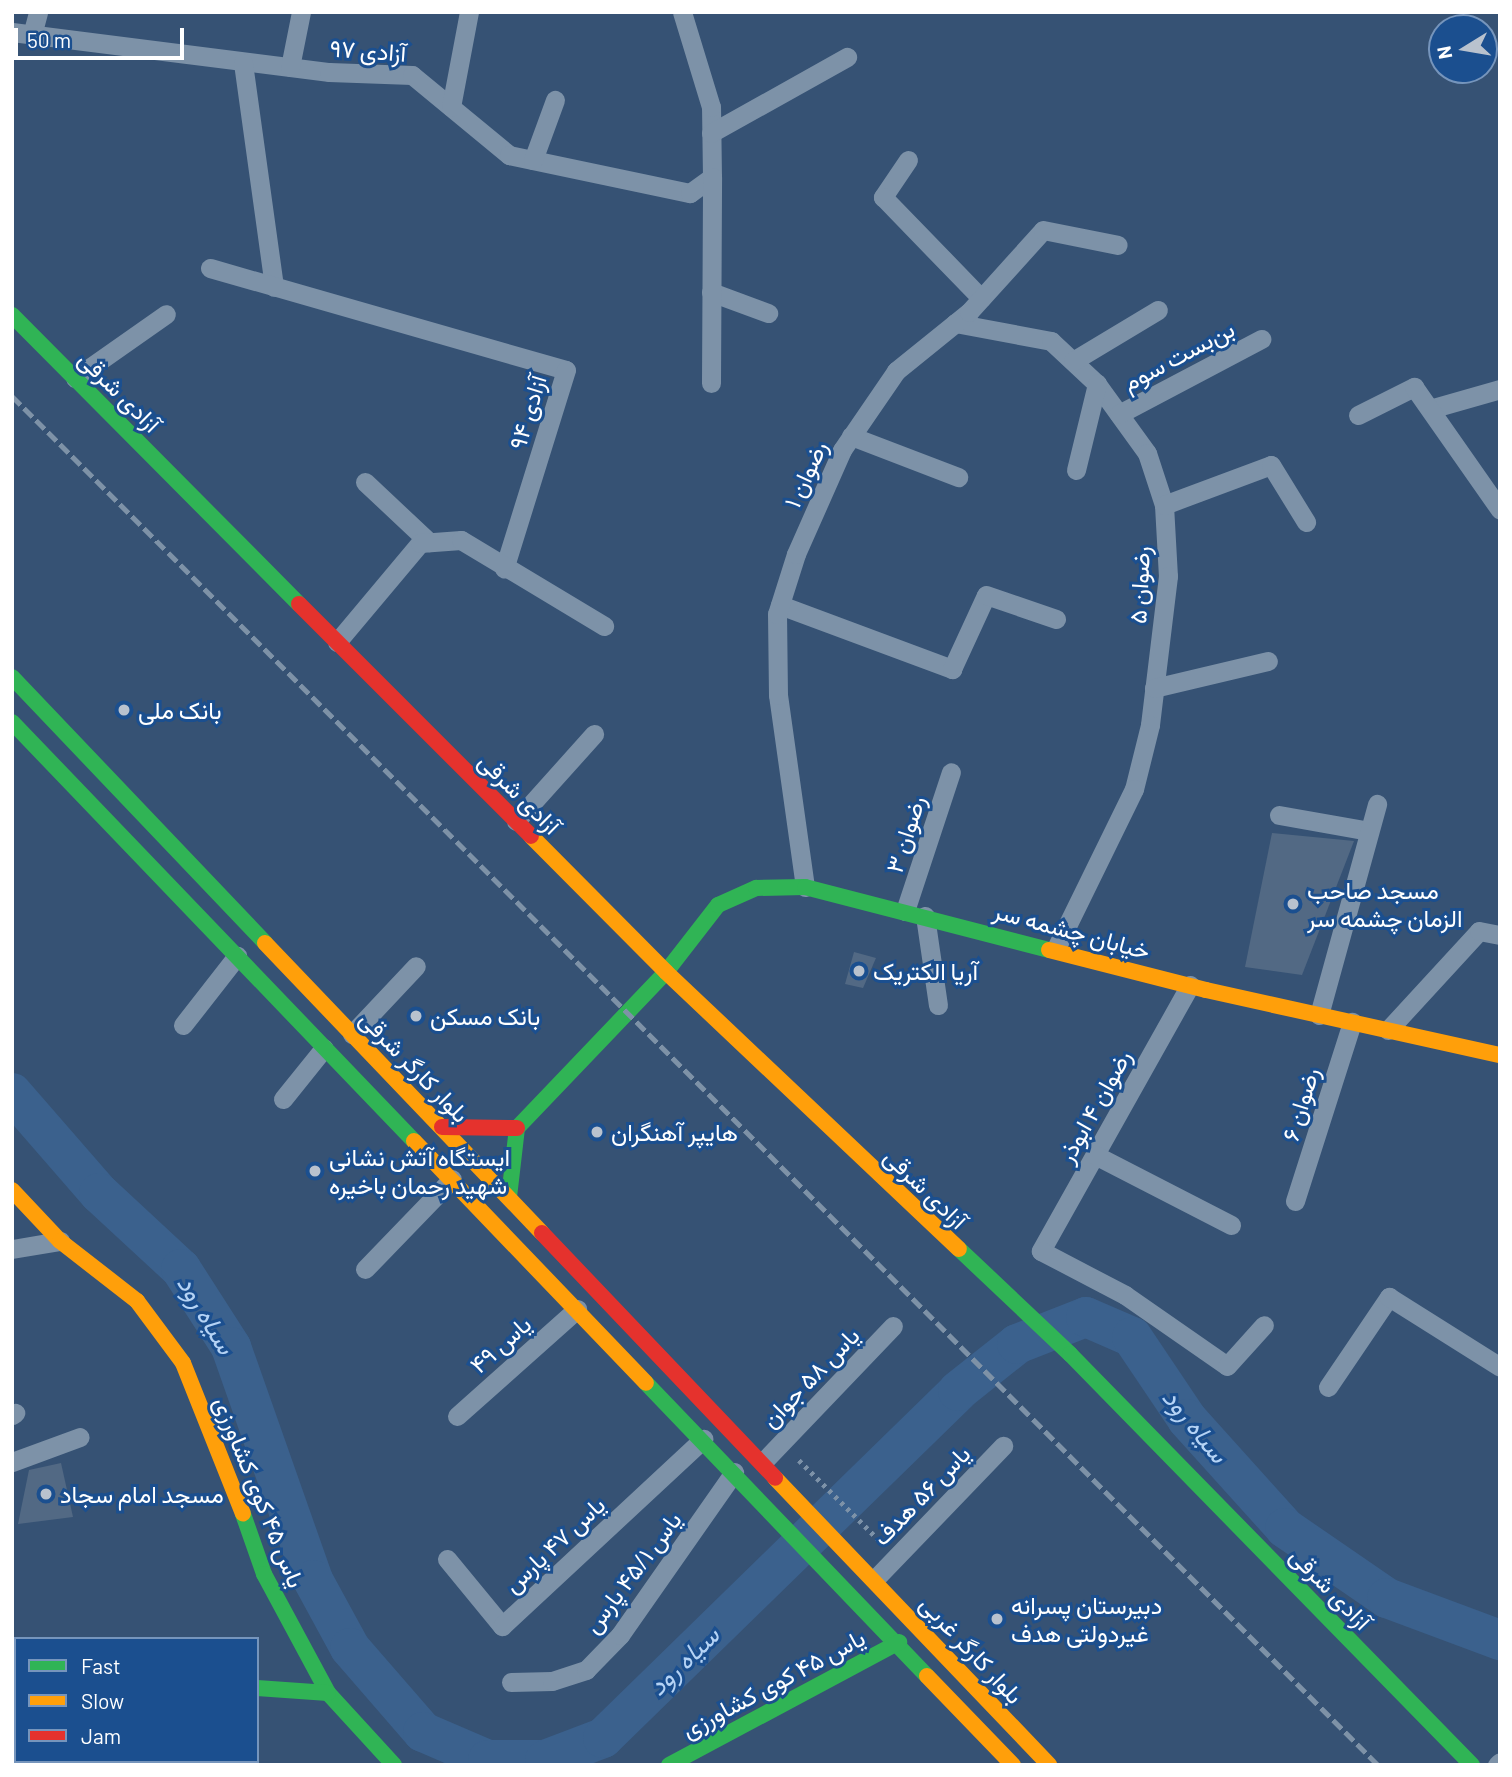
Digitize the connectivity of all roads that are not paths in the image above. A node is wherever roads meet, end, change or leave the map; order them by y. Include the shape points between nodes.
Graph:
1 (38, 12) edge
2 (302, 12) edge
3 (469, 12) edge
4 (682, 12) edge
5 (12, 32) edge
6 (32, 35) junction
7 (847, 57) dead end
8 (243, 63) junction
9 (290, 67) junction
10 (555, 100) dead end
11 (451, 107) junction
12 (711, 133) junction
13 (533, 160) junction
14 (908, 160) dead end
15 (712, 177) junction
16 (1118, 245) dead end
17 (209, 268) dead end
18 (274, 287) junction
19 (711, 292) junction
20 (981, 298) junction
21 (1157, 310) dead end
22 (768, 313) dead end
23 (166, 314) dead end
24 (12, 315) edge
25 (954, 323) junction
26 (1261, 339) dead end
27 (1073, 361) junction
28 (75, 378) junction
29 (710, 383) dead end
30 (1097, 384) junction
31 (1500, 389) edge
32 (1430, 409) junction
33 (1119, 414) junction
34 (1358, 415) dead end
35 (851, 436) junction
36 (1076, 470) dead end
37 (958, 477) dead end
38 (365, 482) dead end
39 (1164, 505) junction
40 (1500, 510) edge
41 (1306, 522) dead end
42 (429, 542) junction
43 (504, 569) junction
44 (780, 605) junction
45 (1056, 619) dead end
46 (604, 625) dead end
47 (337, 642) junction
48 (1268, 661) dead end
49 (12, 677) edge
50 (1154, 688) junction
51 (12, 722) edge
52 (594, 734) dead end
53 (951, 772) dead end
54 (1377, 804) dead end
55 (1279, 815) dead end
56 (516, 821) junction
57 (159, 831) junction
58 (1369, 831) junction
59 (138, 853) junction
60 (805, 887) junction
61 (905, 911) junction
62 (926, 916) junction
63 (1500, 936) edge
64 (1056, 948) junction
65 (237, 956) junction
66 (416, 966) dead end
67 (666, 972) junction
68 (1190, 985) junction
69 (938, 1004) dead end
70 (1319, 1015) junction
71 (1352, 1022) junction
72 (183, 1025) dead end
73 (1388, 1030) junction
74 (352, 1034) junction
75 (324, 1048) junction
76 (1500, 1055) edge
77 (283, 1099) dead end
78 (442, 1127) junction
79 (517, 1128) junction
80 (1095, 1154) junction
81 (452, 1179) junction
82 (12, 1190) edge
83 (509, 1197) junction
84 (1295, 1201) dead end
85 (1231, 1224) dead end
86 (60, 1241) junction
87 (12, 1249) edge
88 (365, 1269) dead end
89 (577, 1309) junction
90 (1264, 1325) dead end
91 (893, 1326) dead end
92 (1500, 1367) edge
93 (1328, 1387) dead end
94 (457, 1416) dead end
95 (80, 1437) dead end
96 (703, 1439) junction
97 (1003, 1446) dead end
98 (12, 1462) edge
99 (763, 1462) junction
100 (734, 1472) junction
101 (786, 1486) joint
102 (447, 1559) dead end
103 (868, 1572) junction
104 (899, 1642) junction
105 (511, 1682) dead end
106 (259, 1688) edge
107 (328, 1693) junction
108 (702, 1757) edge
109 (394, 1765) edge
110 (669, 1765) edge
111 (1013, 1765) edge
112 (1049, 1765) edge
113 (1472, 1765) edge

1 - 6 street
2 - 9 street
3 - 11 street
4 - 12 street via 711,107
5 - 6 street, آزادی ۹۷
6 - 8 street, آزادی ۹۷
7 - 12 street
8 - 9 street, آزادی ۹۷
8 - 18 street
9 - 11 street, آزادی ۹۷ via 412,75
10 - 13 street
11 - 13 street, آزادی ۹۷ via 509,155
12 - 15 street
13 - 15 street, آزادی ۹۷ via 690,192
14 - 20 street via 883,197
15 - 19 street
16 - 20 street, رضوان ۱ via 1043,230
17 - 18 street, آزادی ۹۴
18 - 43 street, آزادی ۹۴ via 566,370
19 - 22 street
19 - 29 street
20 - 25 street, رضوان ۱
21 - 27 street
23 - 28 street
24 - 28 street, آزادی شرقی
25 - 27 street, رضوان ۵ via 1051,341
25 - 35 street, رضوان ۱ via 896,371
26 - 33 street, بن‌بست سوم
27 - 30 street, رضوان ۵
28 - 47 street, آزادی شرقی
30 - 33 street, رضوان ۵
30 - 36 street
31 - 32 street
32 - 34 street via 1414,387
32 - 40 street
33 - 39 street, رضوان ۵ via 1147,453
35 - 37 street
35 - 44 street, رضوان ۱ via 796,554
38 - 42 street
39 - 41 street via 1271,465
39 - 50 street, رضوان ۵ via 1168,576
42 - 43 street via 461,540
42 - 47 street via 420,543
43 - 46 street
44 - 45 street via 952,669 986,595
44 - 60 street, رضوان ۱ via 778,695
47 - 56 street, آزادی شرقی
48 - 50 street
49 - 57 street, بلوار کارگر شرقی
50 - 64 street, رضوان ۵ via 1134,789
51 - 59 street
52 - 56 street
53 - 61 street, رضوان ۳
54 - 58 street
55 - 58 street
56 - 67 street, آزادی شرقی
57 - 59 street
57 - 74 street, بلوار کارگر شرقی
58 - 70 street
59 - 65 street
60 - 61 street, خیابان چشمه سر
60 - 67 street, خیابان چشمه سر via 756,888 718,905
61 - 62 street, خیابان چشمه سر
62 - 64 street, خیابان چشمه سر
62 - 69 street
63 - 73 street via 1479,931
64 - 68 street, خیابان چشمه سر
65 - 72 street
65 - 75 street
66 - 74 street
67 - 79 street, خیابان چشمه سر
67 - 113 street, آزادی شرقی via 1070,1354
68 - 70 street, خیابان چشمه سر
68 - 80 street, رضوان ۴ ابوذر
70 - 71 street, خیابان چشمه سر
71 - 73 street, خیابان چشمه سر
71 - 84 street, رضوان ۶
73 - 76 street, خیابان چشمه سر
74 - 78 street, بلوار کارگر شرقی
75 - 77 street
75 - 81 street
78 - 79 street
78 - 83 street, بلوار کارگر شرقی
79 - 83 street
80 - 85 street
80 - 90 street, رضوان ۴ ابوذر via 1041,1251 1125,1295 1227,1366
81 - 88 street
81 - 89 street
82 - 86 street, یاس ۴۵ کوی کشاورزی
83 - 99 street, بلوار کارگر شرقی
86 - 87 street
86 - 107 street, یاس ۴۵ کوی کشاورزی via 137,1301 183,1363 214,1433 264,1574
89 - 94 street, یاس ۴۹
89 - 96 street
91 - 99 street, یاس ۵۸ جوان
92 - 93 street via 1389,1297
95 - 98 street
96 - 100 street
96 - 102 street, یاس ۴۷ پارس via 502,1626
97 - 103 street, یاس ۵۶ هدف
99 - 101 street, بلوار کارگر شرقی
100 - 104 street, بلوار کارگر غربی
100 - 105 street, یاس ۴۵/۱ پارس via 620,1635 586,1670 552,1681
101 - 103 street, بلوار کارگر غربی
103 - 112 street, بلوار کارگر غربی
104 - 108 street, یاس ۴۵ کوی کشاورزی
104 - 111 street, بلوار کارگر غربی
106 - 107 street
107 - 109 street, یاس ۴۵ کوی کشاورزی
108 - 110 street, یاس ۴۵ کوی کشاورزی

